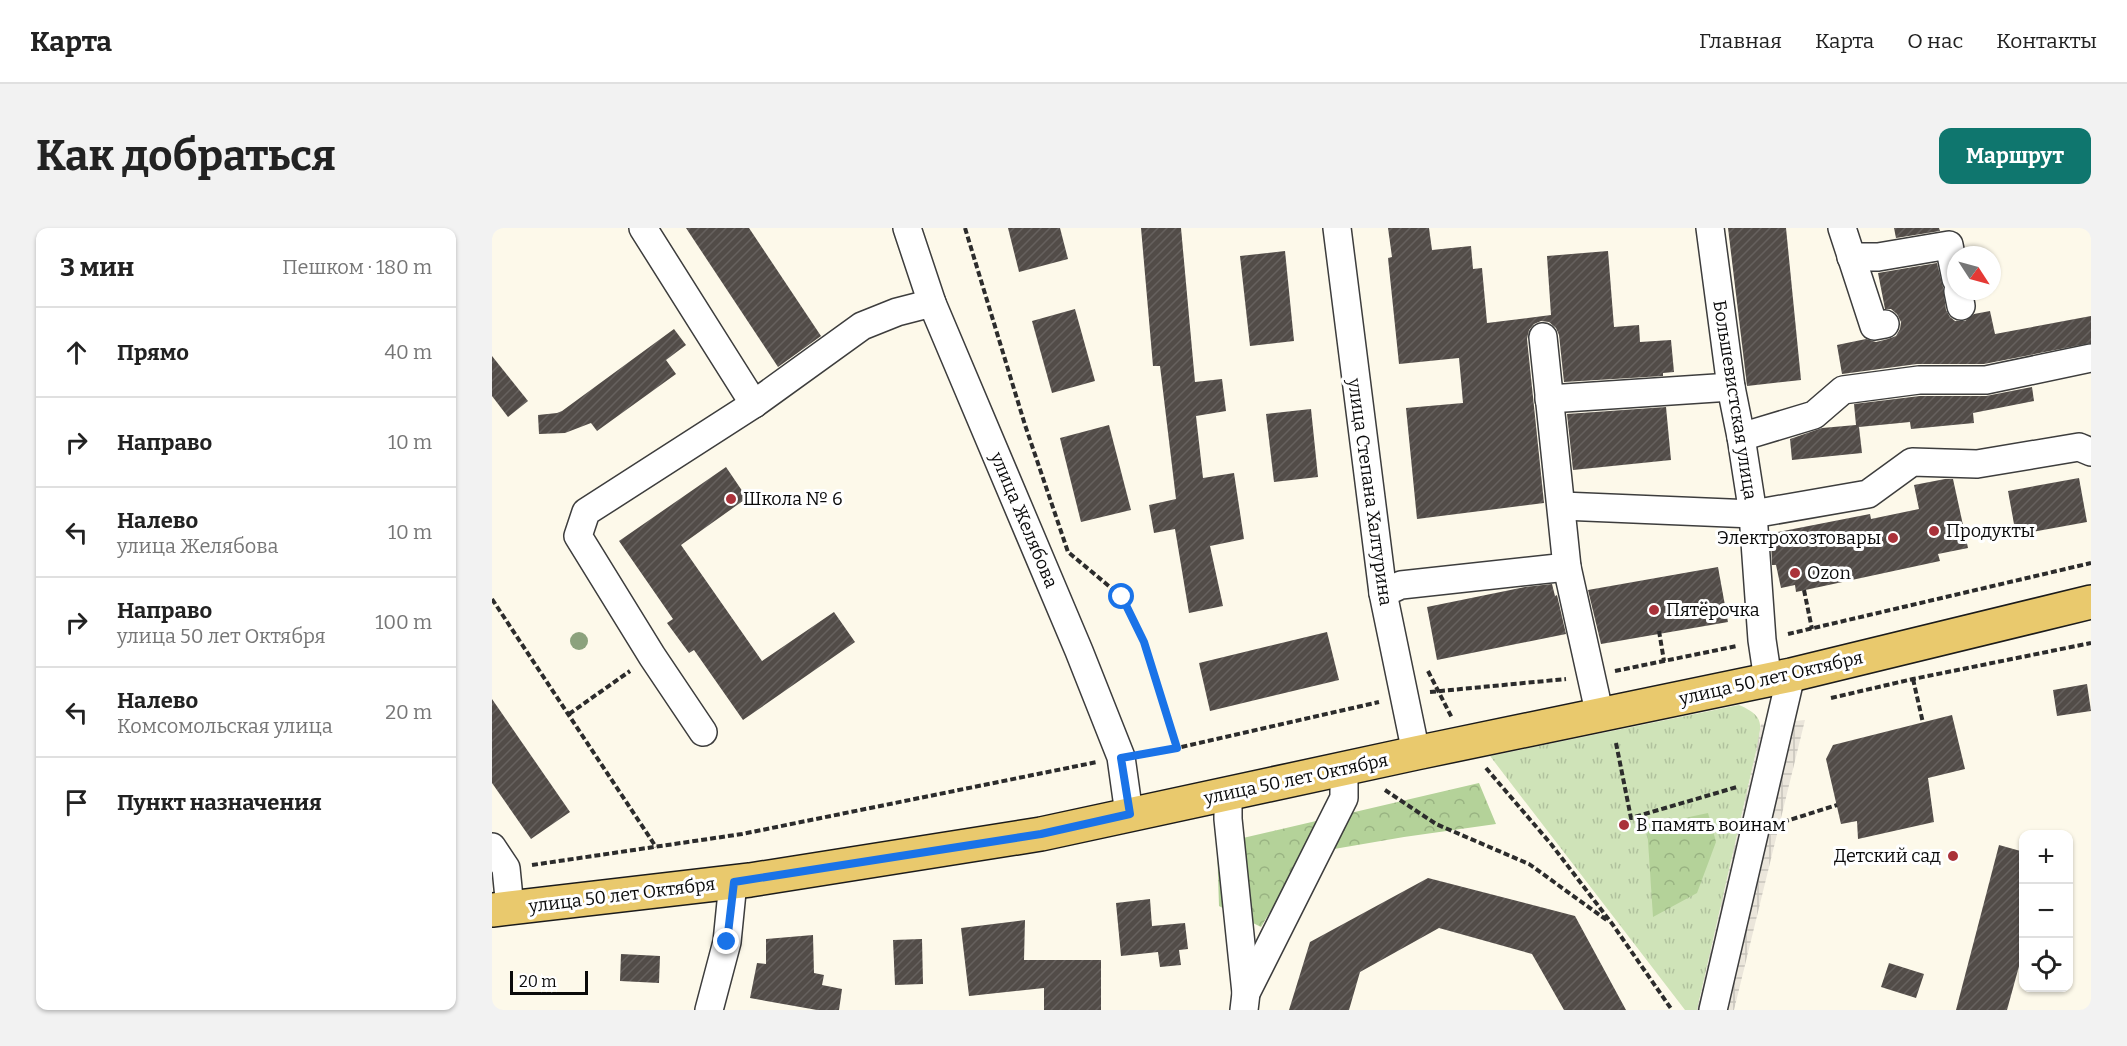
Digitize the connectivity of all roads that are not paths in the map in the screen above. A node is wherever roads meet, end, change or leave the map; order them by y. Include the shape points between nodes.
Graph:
1 (643, 228) edge
2 (907, 228) edge
3 (1337, 228) edge
4 (1710, 228) edge
5 (1842, 228) edge
6 (1949, 246) edge
7 (1851, 257) junction
8 (932, 303) junction
9 (1885, 324) dead end
10 (1543, 337) dead end
11 (2091, 358) edge
12 (1731, 387) junction
13 (1549, 399) junction
14 (754, 404) junction
15 (1741, 437) junction
16 (2091, 452) edge
17 (1562, 506) junction
18 (1753, 514) junction
19 (1567, 567) junction
20 (1383, 593) junction
21 (2091, 602) edge
22 (1780, 678) junction
23 (1608, 729) junction
24 (703, 732) dead end
25 (1416, 753) junction
26 (1344, 769) junction
27 (1228, 793) junction
28 (1130, 814) junction
29 (499, 858) edge
30 (734, 882) junction
31 (501, 908) edge
32 (1245, 1001) edge
33 (709, 1010) edge
34 (1713, 1010) edge

1 - 14 street
2 - 8 street, улица Желябова
3 - 20 street, улица Степана Халтурина
4 - 12 street, Большевистская улица
5 - 7 street
6 - 7 street via 1878,257
7 - 9 street via 1874,326
8 - 14 street via 862,326
8 - 28 street, улица Желябова via 1121,758
10 - 13 street
11 - 15 street via 1986,380 1918,380 1843,390 1814,415
12 - 13 street
12 - 15 street, Большевистская улица
13 - 17 street
14 - 24 street via 586,512 578,536
15 - 18 street, Большевистская улица
16 - 18 street via 2079,447 1977,464 1912,462 1869,494
17 - 18 street
17 - 19 street
18 - 22 street, Большевистская улица via 1762,640
19 - 20 street via 1401,585
19 - 23 street
20 - 25 street, улица Степана Халтурина
21 - 22 main road, улица 50 лет Октября
22 - 23 main road, улица 50 лет Октября
22 - 34 street, Большевистская улица via 1767,778
23 - 25 main road, улица 50 лет Октября via 1465,743
25 - 26 main road, улица 50 лет Октября
26 - 27 main road, улица 50 лет Октября
26 - 32 street via 1344,798
27 - 28 main road, улица 50 лет Октября
27 - 32 street
28 - 30 main road, улица 50 лет Октября via 1041,834
29 - 31 street
30 - 31 main road, улица 50 лет Октября
30 - 33 street via 727,942

